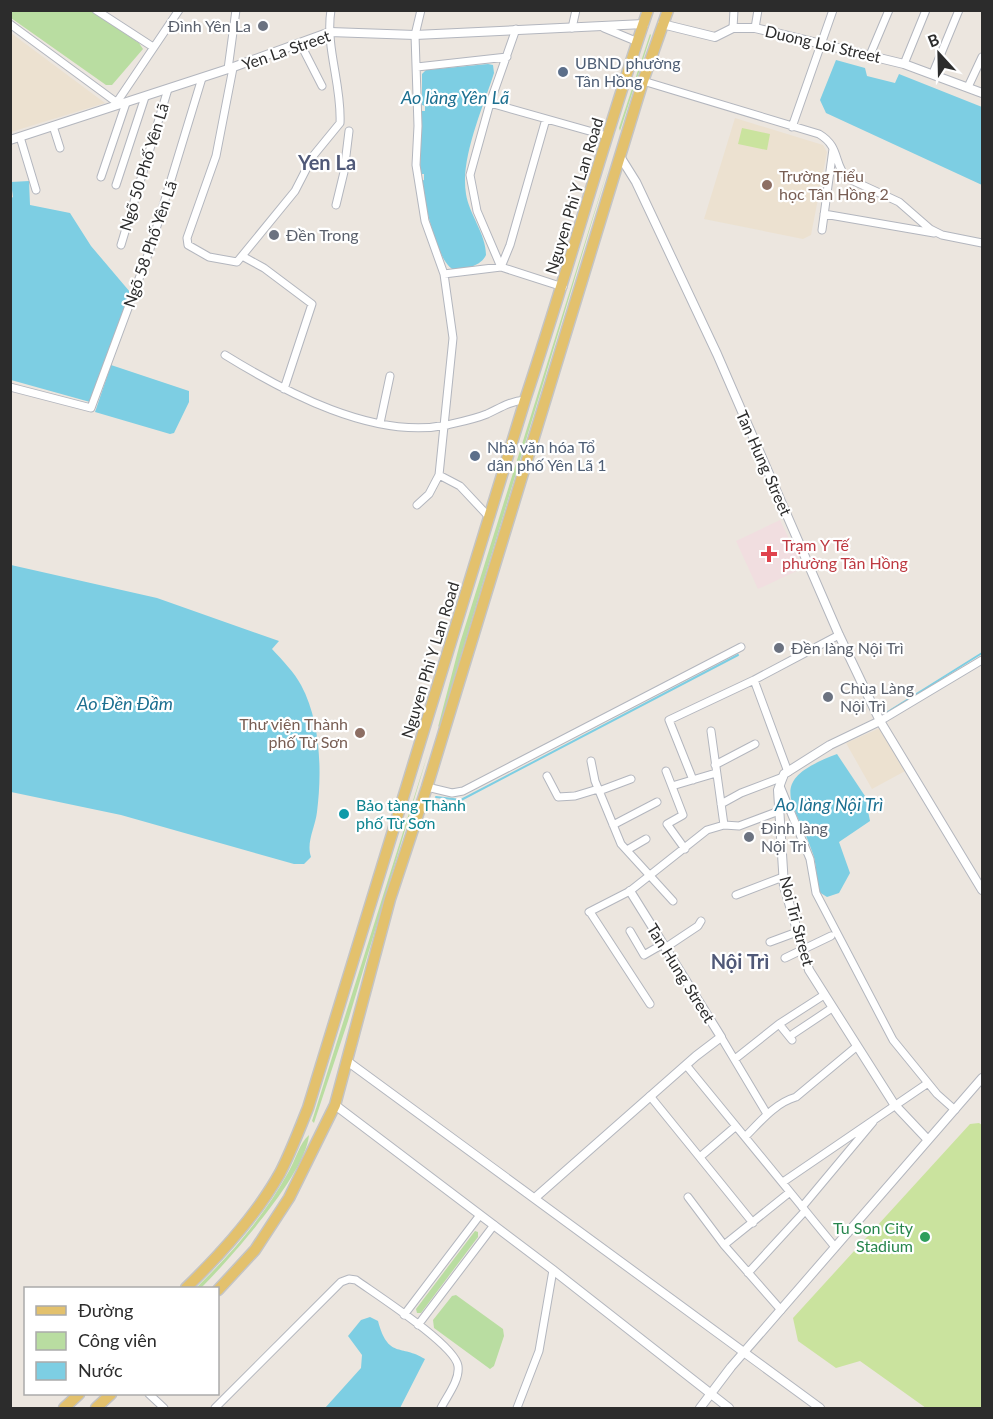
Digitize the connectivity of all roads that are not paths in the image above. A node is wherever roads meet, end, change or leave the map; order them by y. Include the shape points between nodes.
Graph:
1 (179, 10) edge
2 (236, 10) edge
3 (331, 10) edge
4 (421, 10) edge
5 (576, 10) edge
6 (648, 10) edge
7 (668, 10) edge
8 (734, 10) edge
9 (758, 10) edge
10 (833, 10) edge
11 (889, 10) edge
12 (926, 10) edge
13 (959, 10) edge
14 (99, 12) edge
15 (10, 24) edge
16 (644, 24) junction
17 (662, 24) junction
18 (572, 28) junction
19 (604, 28) junction
20 (733, 28) junction
21 (755, 28) junction
22 (516, 29) junction
23 (330, 32) junction
24 (415, 35) junction
25 (638, 42) junction
26 (820, 42) junction
27 (300, 43) junction
28 (153, 47) junction
29 (870, 55) junction
30 (507, 57) junction
31 (982, 57) edge
32 (904, 63) junction
33 (417, 67) junction
34 (231, 69) junction
35 (933, 73) junction
36 (202, 78) junction
37 (643, 81) junction
38 (322, 86) dead end
39 (968, 87) junction
40 (168, 89) junction
41 (982, 93) edge
42 (145, 97) junction
43 (126, 103) junction
44 (490, 103) junction
45 (115, 105) junction
46 (546, 119) junction
47 (53, 126) junction
48 (792, 128) junction
49 (349, 131) dead end
50 (607, 136) junction
51 (15, 139) edge
52 (833, 147) junction
53 (60, 148) dead end
54 (621, 158) junction
55 (101, 177) dead end
56 (116, 185) dead end
57 (36, 190) dead end
58 (336, 205) dead end
59 (824, 214) junction
60 (822, 231) dead end
61 (942, 235) junction
62 (982, 243) edge
63 (121, 245) dead end
64 (240, 259) junction
65 (501, 267) junction
66 (444, 273) junction
67 (563, 287) junction
68 (225, 355) dead end
69 (390, 376) dead end
70 (10, 387) edge
71 (284, 389) junction
72 (525, 400) junction
73 (380, 423) junction
74 (446, 425) junction
75 (440, 475) junction
76 (417, 505) dead end
77 (490, 518) junction
78 (839, 635) junction
79 (741, 647) dead end
80 (982, 660) edge
81 (754, 680) junction
82 (880, 721) junction
83 (711, 731) dead end
84 (422, 735) junction
85 (441, 741) junction
86 (755, 744) dead end
87 (591, 761) dead end
88 (715, 765) junction
89 (666, 771) dead end
90 (716, 773) junction
91 (547, 776) dead end
92 (631, 778) dead end
93 (783, 779) junction
94 (693, 780) junction
95 (672, 786) junction
96 (428, 787) junction
97 (598, 790) junction
98 (657, 802) dead end
99 (721, 804) junction
100 (779, 811) junction
101 (613, 825) junction
102 (724, 825) junction
103 (646, 839) dead end
104 (685, 849) junction
105 (627, 850) junction
106 (652, 875) junction
107 (783, 877) junction
108 (982, 890) edge
109 (630, 891) junction
110 (736, 895) dead end
111 (673, 901) dead end
112 (701, 921) dead end
113 (630, 931) dead end
114 (796, 932) junction
115 (831, 936) dead end
116 (770, 942) dead end
117 (664, 946) junction
118 (801, 950) junction
119 (785, 958) dead end
120 (824, 995) junction
121 (650, 1004) dead end
122 (832, 1008) junction
123 (779, 1024) junction
124 (721, 1037) junction
125 (856, 1047) junction
126 (735, 1059) junction
127 (347, 1061) junction
128 (686, 1065) junction
129 (982, 1078) edge
130 (928, 1083) junction
131 (650, 1096) junction
132 (894, 1104) junction
133 (335, 1105) junction
134 (954, 1110) junction
135 (767, 1113) junction
136 (873, 1122) junction
137 (736, 1126) junction
138 (745, 1137) junction
139 (928, 1140) junction
140 (700, 1157) junction
141 (783, 1182) junction
142 (790, 1192) junction
143 (536, 1197) junction
144 (688, 1197) dead end
145 (804, 1209) junction
146 (480, 1215) junction
147 (753, 1223) junction
148 (494, 1225) junction
149 (724, 1245) junction
150 (835, 1247) junction
151 (553, 1270) junction
152 (748, 1274) junction
153 (187, 1287) edge
154 (219, 1289) edge
155 (781, 1310) junction
156 (404, 1315) junction
157 (418, 1325) junction
158 (744, 1352) junction
159 (711, 1394) junction
160 (78, 1395) edge
161 (110, 1395) edge
162 (150, 1395) edge
163 (64, 1408) edge
164 (96, 1408) edge
165 (164, 1408) edge
166 (215, 1408) edge
167 (441, 1408) edge
168 (517, 1408) edge
169 (700, 1408) edge
170 (729, 1408) edge
171 (820, 1408) edge

1 - 28 street
2 - 34 street
3 - 23 street
4 - 24 street
5 - 18 street
6 - 16 main road, Nguyen Phi Y Lan Road
7 - 17 main road, Nguyen Phi Y Lan Road
8 - 20 street
9 - 21 street
10 - 26 street
11 - 29 street
12 - 32 street
13 - 35 street
14 - 28 street
15 - 45 street
16 - 17 main road
16 - 19 street, Yen La Street
16 - 25 main road, Nguyen Phi Y Lan Road
17 - 20 street, Duong Loi Street via 715,37
17 - 37 main road, Nguyen Phi Y Lan Road
18 - 19 street, Yen La Street
18 - 22 street, Yen La Street
19 - 25 street
20 - 21 street, Duong Loi Street
21 - 26 street, Duong Loi Street
22 - 24 street, Yen La Street
22 - 30 street
23 - 24 street, Yen La Street
23 - 27 street, Yen La Street
23 - 64 street via 339,85 340,123 313,156 295,191
24 - 33 street
25 - 50 main road, Nguyen Phi Y Lan Road
26 - 29 street, Duong Loi Street
26 - 48 street
27 - 34 street, Yen La Street
27 - 38 street
28 - 45 street
29 - 32 street, Duong Loi Street
30 - 33 street
30 - 44 street
31 - 39 street
32 - 35 street, Duong Loi Street
33 - 66 street via 415,153 419,193
34 - 36 street, Yen La Street
34 - 64 street via 216,156 186,238 188,245 209,256
35 - 39 street, Duong Loi Street
36 - 40 street, Yen La Street
36 - 70 street, Ngõ 58 Phố Yên Lã via 150,249 91,408
37 - 48 street
37 - 54 main road, Nguyen Phi Y Lan Road
39 - 41 street, Duong Loi Street
40 - 42 street, Yen La Street
40 - 63 street, Ngõ 50 Phố Yên Lã
42 - 43 street, Yen La Street
42 - 56 street
43 - 45 street, Yen La Street
43 - 55 street
44 - 46 street
44 - 65 street via 470,175 477,211
45 - 47 street, Yen La Street
46 - 50 street
46 - 65 street
47 - 51 street, Yen La Street
47 - 53 street
48 - 52 street via 819,134
49 - 58 street
50 - 54 main road
50 - 67 main road, Nguyen Phi Y Lan Road
51 - 57 street
52 - 59 street
52 - 61 street via 843,174 899,202
54 - 78 street, Tan Hung Street via 717,354
54 - 85 main road, Nguyen Phi Y Lan Road
59 - 60 street
59 - 61 street
61 - 62 street
64 - 71 street via 264,268 312,304
65 - 66 street
65 - 67 street
66 - 74 street via 453,338
67 - 72 main road, Nguyen Phi Y Lan Road
68 - 71 street
69 - 73 street
71 - 73 street
72 - 74 street
72 - 77 main road, Nguyen Phi Y Lan Road
73 - 74 street via 423,428
74 - 75 street
75 - 76 street
75 - 77 street via 460,486
77 - 84 main road, Nguyen Phi Y Lan Road
78 - 81 street
78 - 82 street, Tan Hung Street
79 - 96 street via 463,791 452,793
80 - 82 street
81 - 93 street
81 - 94 street via 669,720
82 - 93 street via 830,745
82 - 108 street, Tan Hung Street
83 - 88 street
84 - 85 main road
84 - 153 main road, Nguyen Phi Y Lan Road via 322,1070 293,1146 252,1214 219,1256
85 - 96 main road, Nguyen Phi Y Lan Road
86 - 88 street
87 - 97 street
88 - 90 street
89 - 95 street
90 - 94 street
90 - 99 street
91 - 97 street via 558,797
92 - 97 street
93 - 99 street
93 - 100 street, Noi Tri Street
93 - 130 street via 810,859 816,893 893,1040
94 - 95 street
95 - 104 street via 683,815 668,824
96 - 127 main road, Nguyen Phi Y Lan Road via 390,899
97 - 101 street
98 - 101 street
99 - 102 street
100 - 102 street via 738,826
100 - 107 street, Noi Tri Street
101 - 105 street
102 - 104 street via 707,830
103 - 105 street
104 - 106 street
105 - 106 street
106 - 109 street
106 - 111 street
107 - 110 street
107 - 114 street, Noi Tri Street
109 - 117 street, Tan Hung Street
109 - 121 street via 589,912
112 - 117 street
113 - 117 street via 644,955
114 - 116 street
114 - 118 street, Noi Tri Street
115 - 118 street
117 - 124 street, Tan Hung Street
118 - 119 street
118 - 120 street, Noi Tri Street
120 - 122 street, Noi Tri Street
120 - 123 street
122 - 123 street via 792,1037
122 - 125 street, Noi Tri Street
123 - 126 street
124 - 126 street
124 - 128 street, Tan Hung Street
125 - 132 street, Noi Tri Street
125 - 135 street via 796,1097
126 - 135 street
127 - 133 main road, Nguyen Phi Y Lan Road
127 - 143 street
128 - 131 street, Tan Hung Street
128 - 137 street
129 - 134 street
130 - 132 street
130 - 134 street
131 - 140 street
131 - 143 street, Tan Hung Street
132 - 136 street
132 - 139 street, Noi Tri Street
133 - 146 street
133 - 154 main road, Nguyen Phi Y Lan Road via 289,1198 255,1250
134 - 139 street
135 - 138 street
136 - 141 street via 858,1128
136 - 145 street
137 - 138 street
137 - 140 street
138 - 141 street
139 - 150 street
140 - 147 street
141 - 142 street
142 - 145 street
142 - 147 street
143 - 158 street
144 - 149 street
145 - 150 street
145 - 152 street
146 - 148 street
146 - 156 street
147 - 149 street
148 - 151 street
148 - 157 street
149 - 152 street
150 - 155 street
151 - 159 street
151 - 168 street via 539,1351
152 - 155 street
155 - 158 street
156 - 157 street
156 - 166 street via 356,1280 344,1280
157 - 167 street via 456,1358 457,1378
158 - 159 street
158 - 171 street
159 - 169 street
159 - 170 street
160 - 163 main road
161 - 164 main road
162 - 165 street

